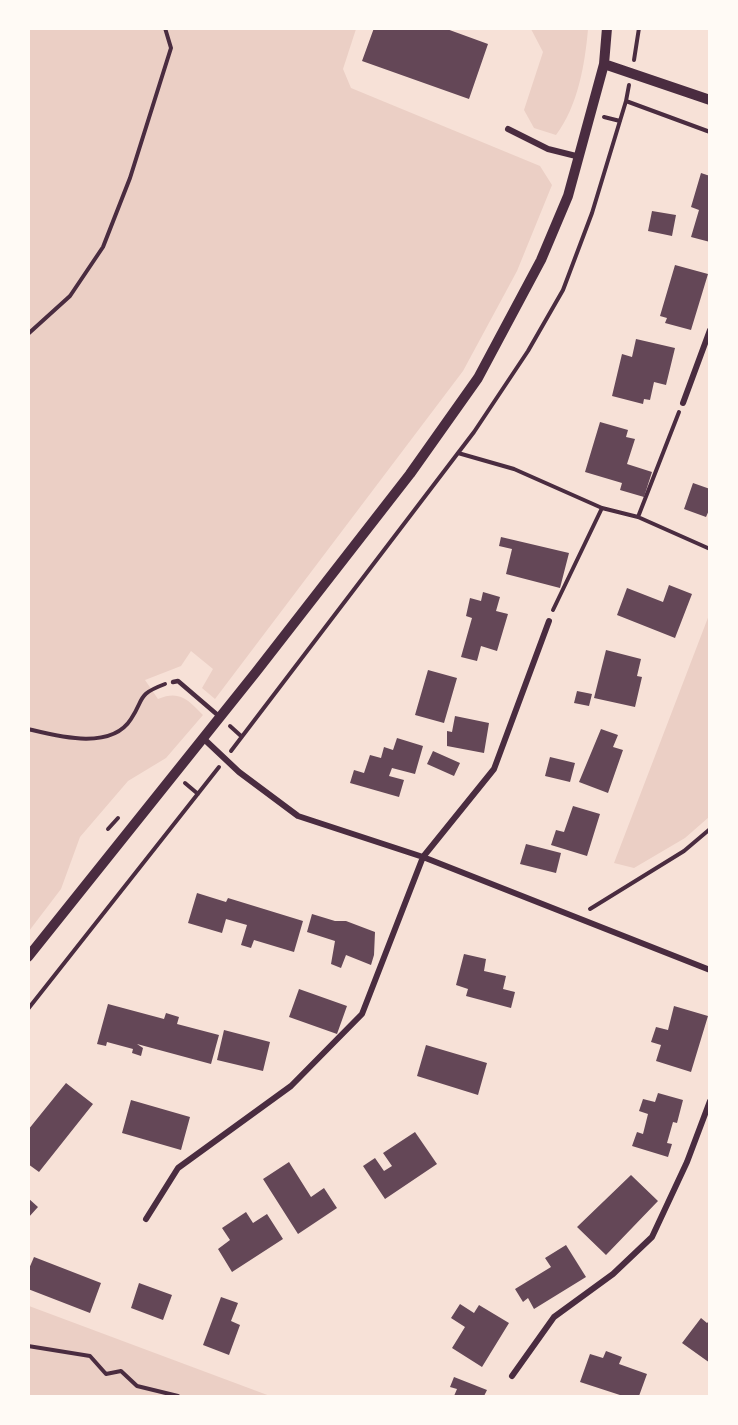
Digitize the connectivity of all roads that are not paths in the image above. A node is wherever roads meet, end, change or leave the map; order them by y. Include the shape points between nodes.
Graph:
1 (607, 28) edge
2 (604, 64) junction
3 (710, 100) edge
4 (508, 129) dead end
5 (580, 157) junction
6 (710, 330) edge
7 (683, 403) road end
8 (549, 621) road end
9 (173, 682) road end
10 (220, 717) junction
11 (204, 739) junction
12 (423, 857) junction
13 (28, 957) edge
14 (710, 970) edge
15 (710, 1101) edge
16 (146, 1219) dead end
17 (512, 1376) dead end

1 - 2 street
2 - 3 street
2 - 5 street
4 - 5 street via 548,149
5 - 10 street via 540,260 478,378 410,474
6 - 7 street
8 - 12 street via 494,769
9 - 10 lane via 178,681
10 - 11 street
11 - 12 street via 239,772 298,816
11 - 13 street
12 - 14 street
12 - 16 street via 362,1014 291,1086 178,1168
15 - 17 street via 652,1237 613,1274 554,1317

